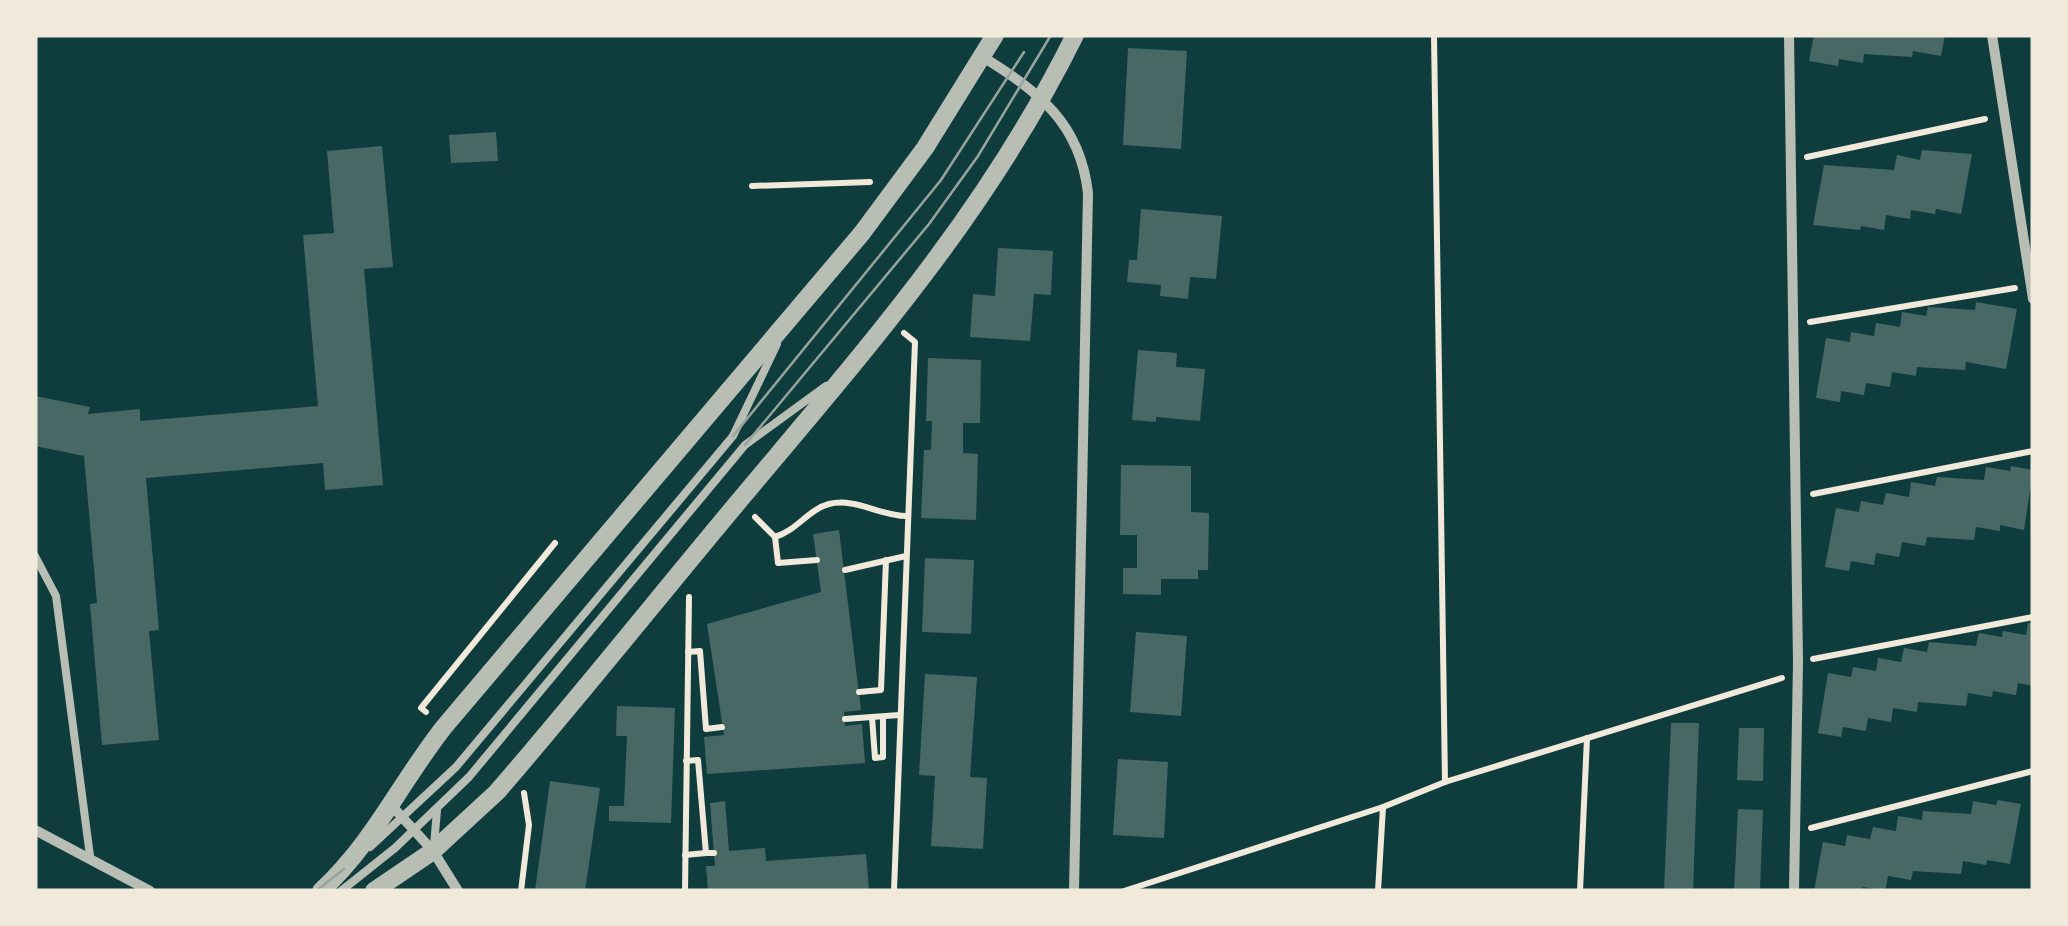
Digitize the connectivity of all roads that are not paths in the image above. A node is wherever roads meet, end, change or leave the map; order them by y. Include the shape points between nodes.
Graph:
1 (996, 35) edge
2 (1076, 35) edge
3 (1789, 35) edge
4 (1992, 35) edge
5 (983, 57) junction
6 (1042, 97) junction
7 (2033, 300) edge
8 (788, 322) junction
9 (850, 369) junction
10 (35, 556) edge
11 (437, 810) junction
12 (397, 811) junction
13 (35, 830) edge
14 (414, 830) junction
15 (433, 852) junction
16 (90, 856) junction
17 (150, 891) edge
18 (321, 891) edge
19 (341, 891) edge
20 (374, 891) edge
21 (458, 891) edge
22 (1074, 891) edge
23 (1794, 891) edge

1 - 5 street
2 - 6 street
3 - 23 street via 1798,667
4 - 7 street
5 - 6 street
5 - 8 street via 900,183
6 - 9 street via 977,205
6 - 22 street via 1078,150 1089,208
8 - 12 street via 444,727
8 - 12 lane via 733,436 456,766
9 - 11 lane via 745,446
9 - 15 street via 508,779
10 - 16 lane via 56,596
11 - 14 lane
11 - 15 lane
12 - 14 street
12 - 18 street
13 - 16 street
14 - 15 street
14 - 19 lane
15 - 20 street
15 - 21 street
16 - 17 street

